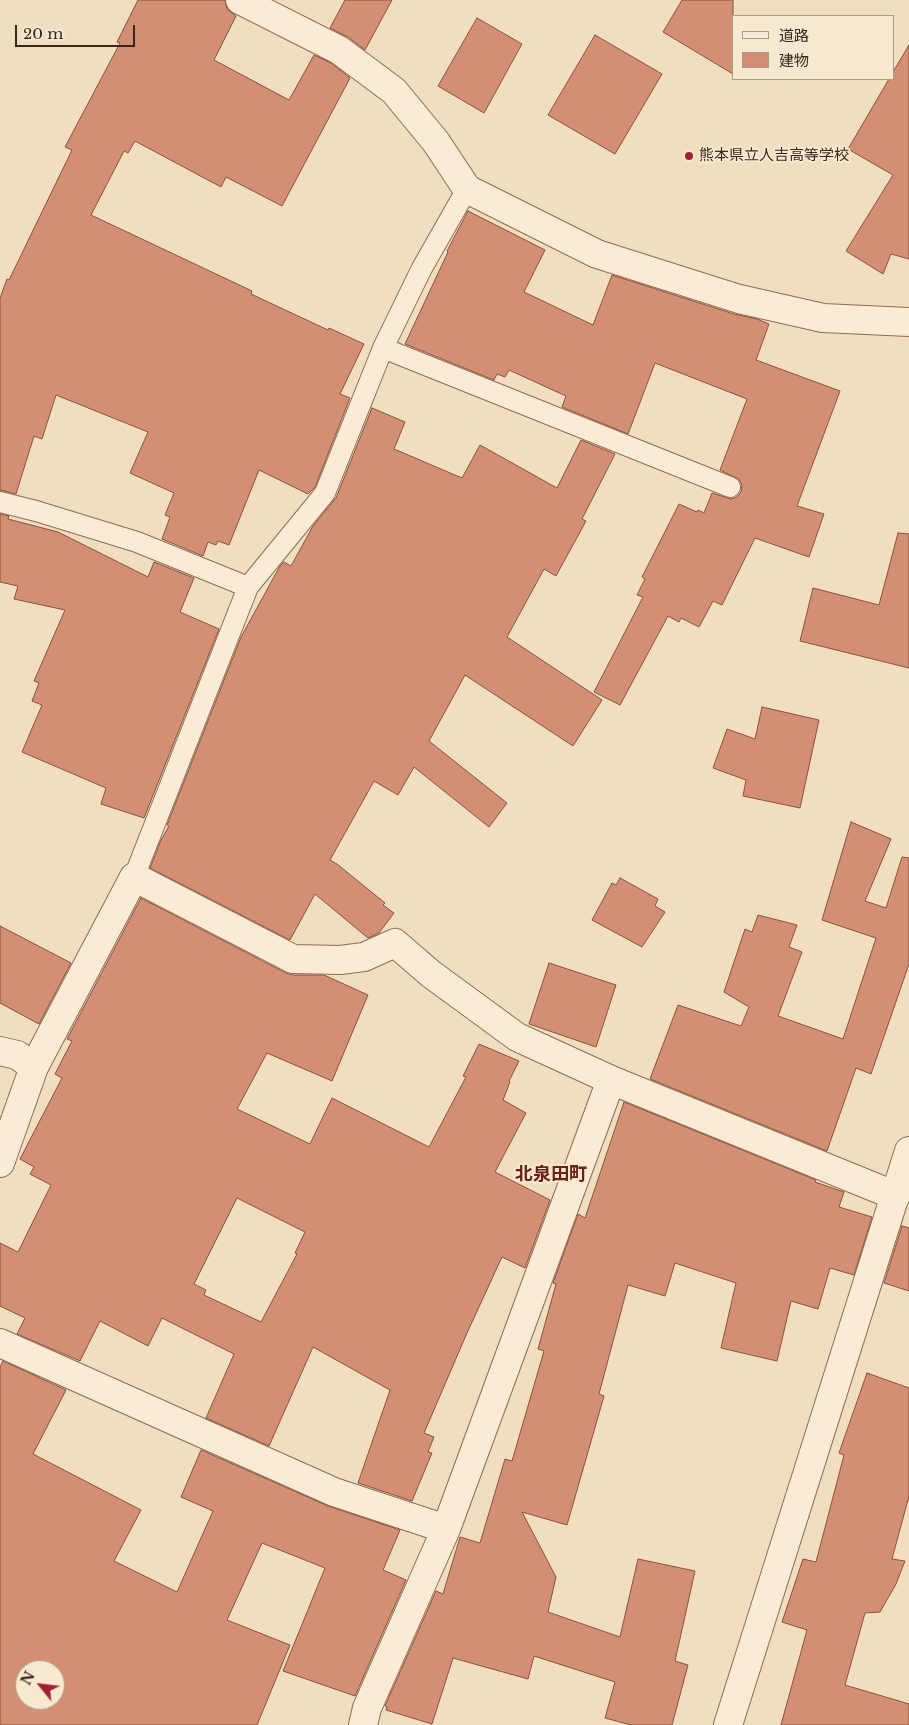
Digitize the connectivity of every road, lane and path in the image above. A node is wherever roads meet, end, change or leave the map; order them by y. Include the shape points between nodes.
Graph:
1 (240, 0) edge
2 (467, 189) junction
3 (909, 322) edge
4 (383, 348) junction
5 (730, 487) dead end
6 (0, 502) edge
7 (248, 586) junction
8 (134, 877) junction
9 (0, 1051) edge
10 (34, 1067) junction
11 (611, 1080) junction
12 (909, 1151) edge
13 (0, 1163) edge
14 (902, 1199) edge
15 (0, 1343) edge
16 (446, 1529) junction
17 (363, 1725) edge
18 (728, 1725) edge

1 - 2 street via 339,50 394,91 436,142
2 - 3 street via 597,254 738,299 823,318
2 - 4 lane via 422,268
4 - 5 lane
4 - 7 lane via 325,493
6 - 7 lane via 137,542
7 - 8 lane
8 - 10 street
8 - 11 street via 293,959 364,957 395,943 431,974 517,1037
9 - 10 street via 17,1055
10 - 13 street
11 - 14 street
11 - 16 street
12 - 14 street
14 - 18 street
15 - 16 street via 334,1492
16 - 17 street via 366,1708

